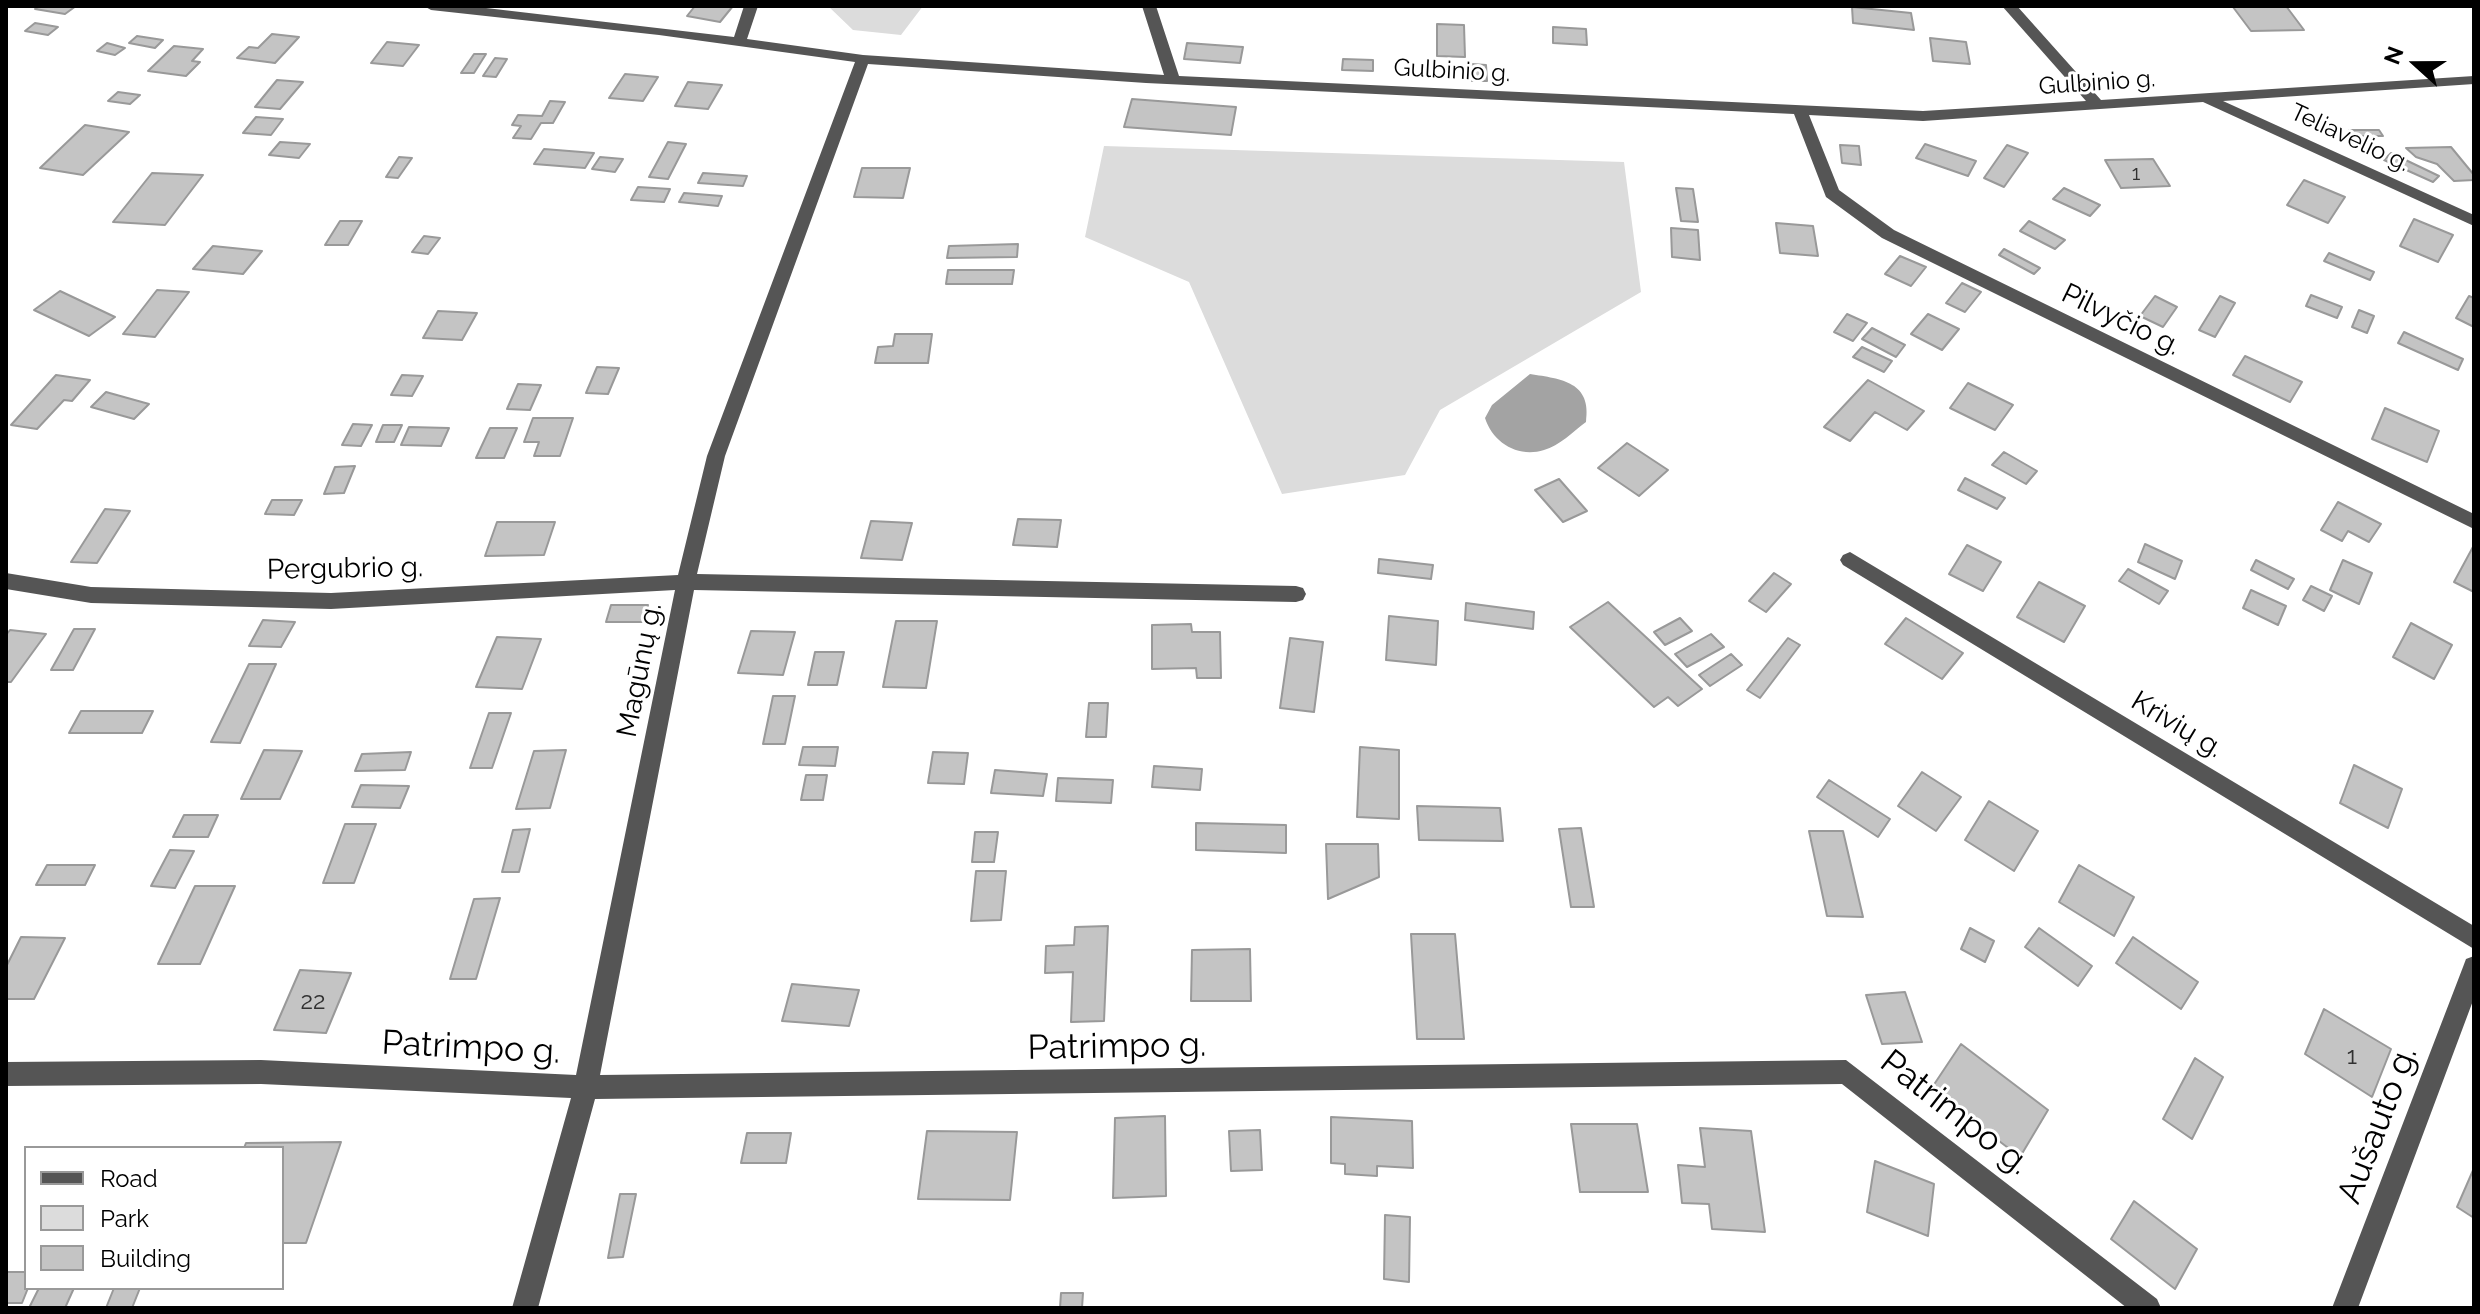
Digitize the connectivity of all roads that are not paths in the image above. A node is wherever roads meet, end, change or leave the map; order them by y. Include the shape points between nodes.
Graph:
1 (431, 6) edge
2 (751, 6) edge
3 (1149, 6) edge
4 (2009, 6) edge
5 (739, 42) junction
6 (863, 59) junction
7 (1173, 80) junction
8 (2474, 80) edge
9 (2205, 98) junction
10 (2098, 105) junction
11 (1800, 110) junction
12 (2474, 221) edge
13 (2474, 522) edge
14 (1850, 560) dead end
15 (6, 581) edge
16 (686, 582) junction
17 (1296, 594) dead end
18 (2474, 938) edge
19 (2474, 967) edge
20 (6, 1074) edge
21 (586, 1087) junction
22 (525, 1308) edge
23 (2148, 1308) edge
24 (2345, 1308) edge

1 - 5 street, Gulbinio g.
2 - 5 street
3 - 7 street
4 - 10 street
5 - 6 street, Gulbinio g.
6 - 7 street, Gulbinio g.
6 - 16 street, Magūnų g. via 716,456
7 - 11 street, Gulbinio g.
8 - 9 street, Gulbinio g.
9 - 10 street, Gulbinio g.
9 - 12 street, Teliavelio g.
10 - 11 street, Gulbinio g. via 1923,116
11 - 13 street, Pilvyčio g. via 1832,193 1888,234
14 - 18 street, Krivių g.
15 - 16 street, Pergubrio g. via 91,595 331,601
16 - 17 street, Pergubrio g.
16 - 21 street, Magūnų g.
19 - 24 street, Aušauto g.
20 - 21 street, Patrimpo g. via 261,1072
21 - 22 street, Magūnų g.
21 - 23 street, Patrimpo g. via 1846,1072

